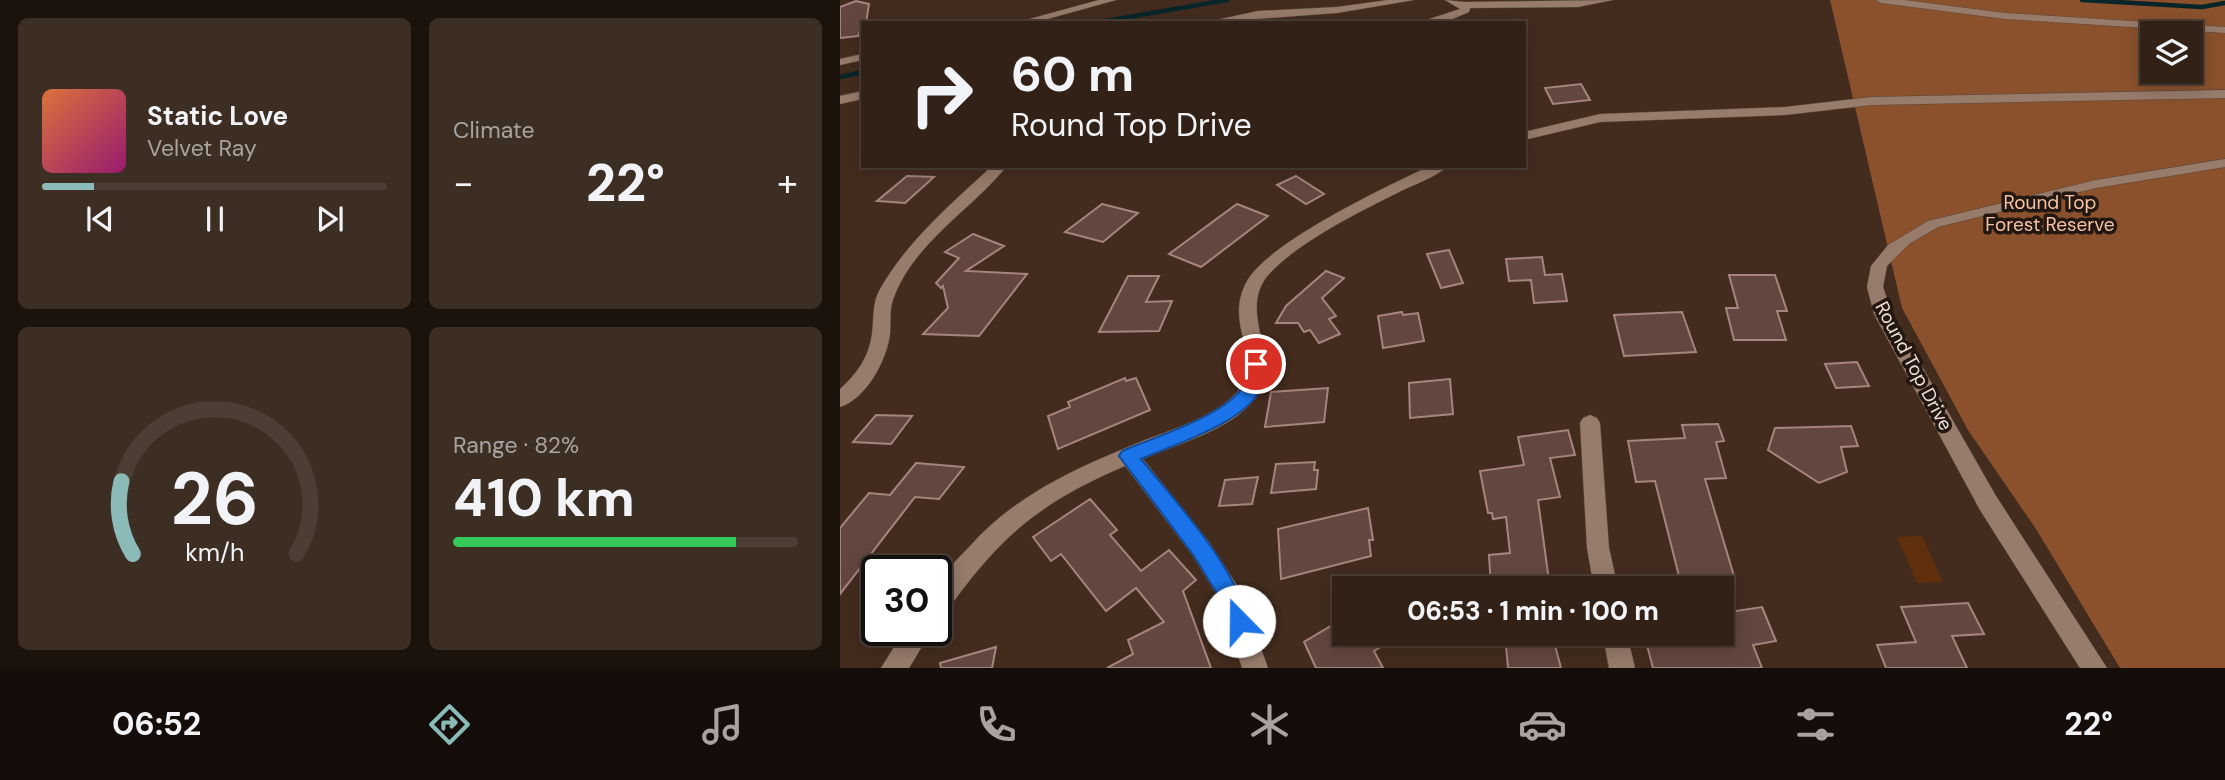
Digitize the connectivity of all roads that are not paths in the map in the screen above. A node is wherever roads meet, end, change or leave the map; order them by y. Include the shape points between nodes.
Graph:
1 (1111, 0) edge
2 (1409, 0) edge
3 (1450, 0) edge
4 (1608, 0) edge
5 (1881, 0) edge
6 (1464, 5) junction
7 (1028, 21) edge
8 (1218, 21) edge
9 (1431, 21) edge
10 (2225, 30) edge
11 (861, 57) edge
12 (840, 62) edge
13 (2225, 94) edge
14 (861, 95) edge
15 (840, 100) edge
16 (1526, 135) edge
17 (2225, 163) edge
18 (998, 168) edge
19 (1437, 168) edge
20 (840, 400) edge
21 (1590, 424) dead end
22 (1129, 456) junction
23 (1604, 576) edge
24 (952, 588) edge
25 (909, 646) edge
26 (1617, 646) edge
27 (894, 668) edge
28 (1255, 668) edge
29 (1622, 668) edge
30 (2094, 668) edge

1 - 7 street
2 - 8 street
3 - 6 street
4 - 6 street
5 - 10 street via 2005,16
6 - 9 street via 1465,10 1454,16
11 - 12 street
13 - 16 street via 1957,98 1785,111 1611,117 1571,122
14 - 15 street
17 - 30 street, Round Top Drive via 2096,184 1933,224 1891,250 1875,274 1883,314 1988,503
18 - 20 street via 894,280 880,311 877,352 862,379
19 - 22 street via 1336,220 1273,262 1256,279 1249,295 1248,330 1256,364 1254,384 1244,399 1223,415
21 - 23 street
22 - 24 street via 1061,489 1005,525
22 - 28 street via 1232,598
25 - 27 street
26 - 29 street

